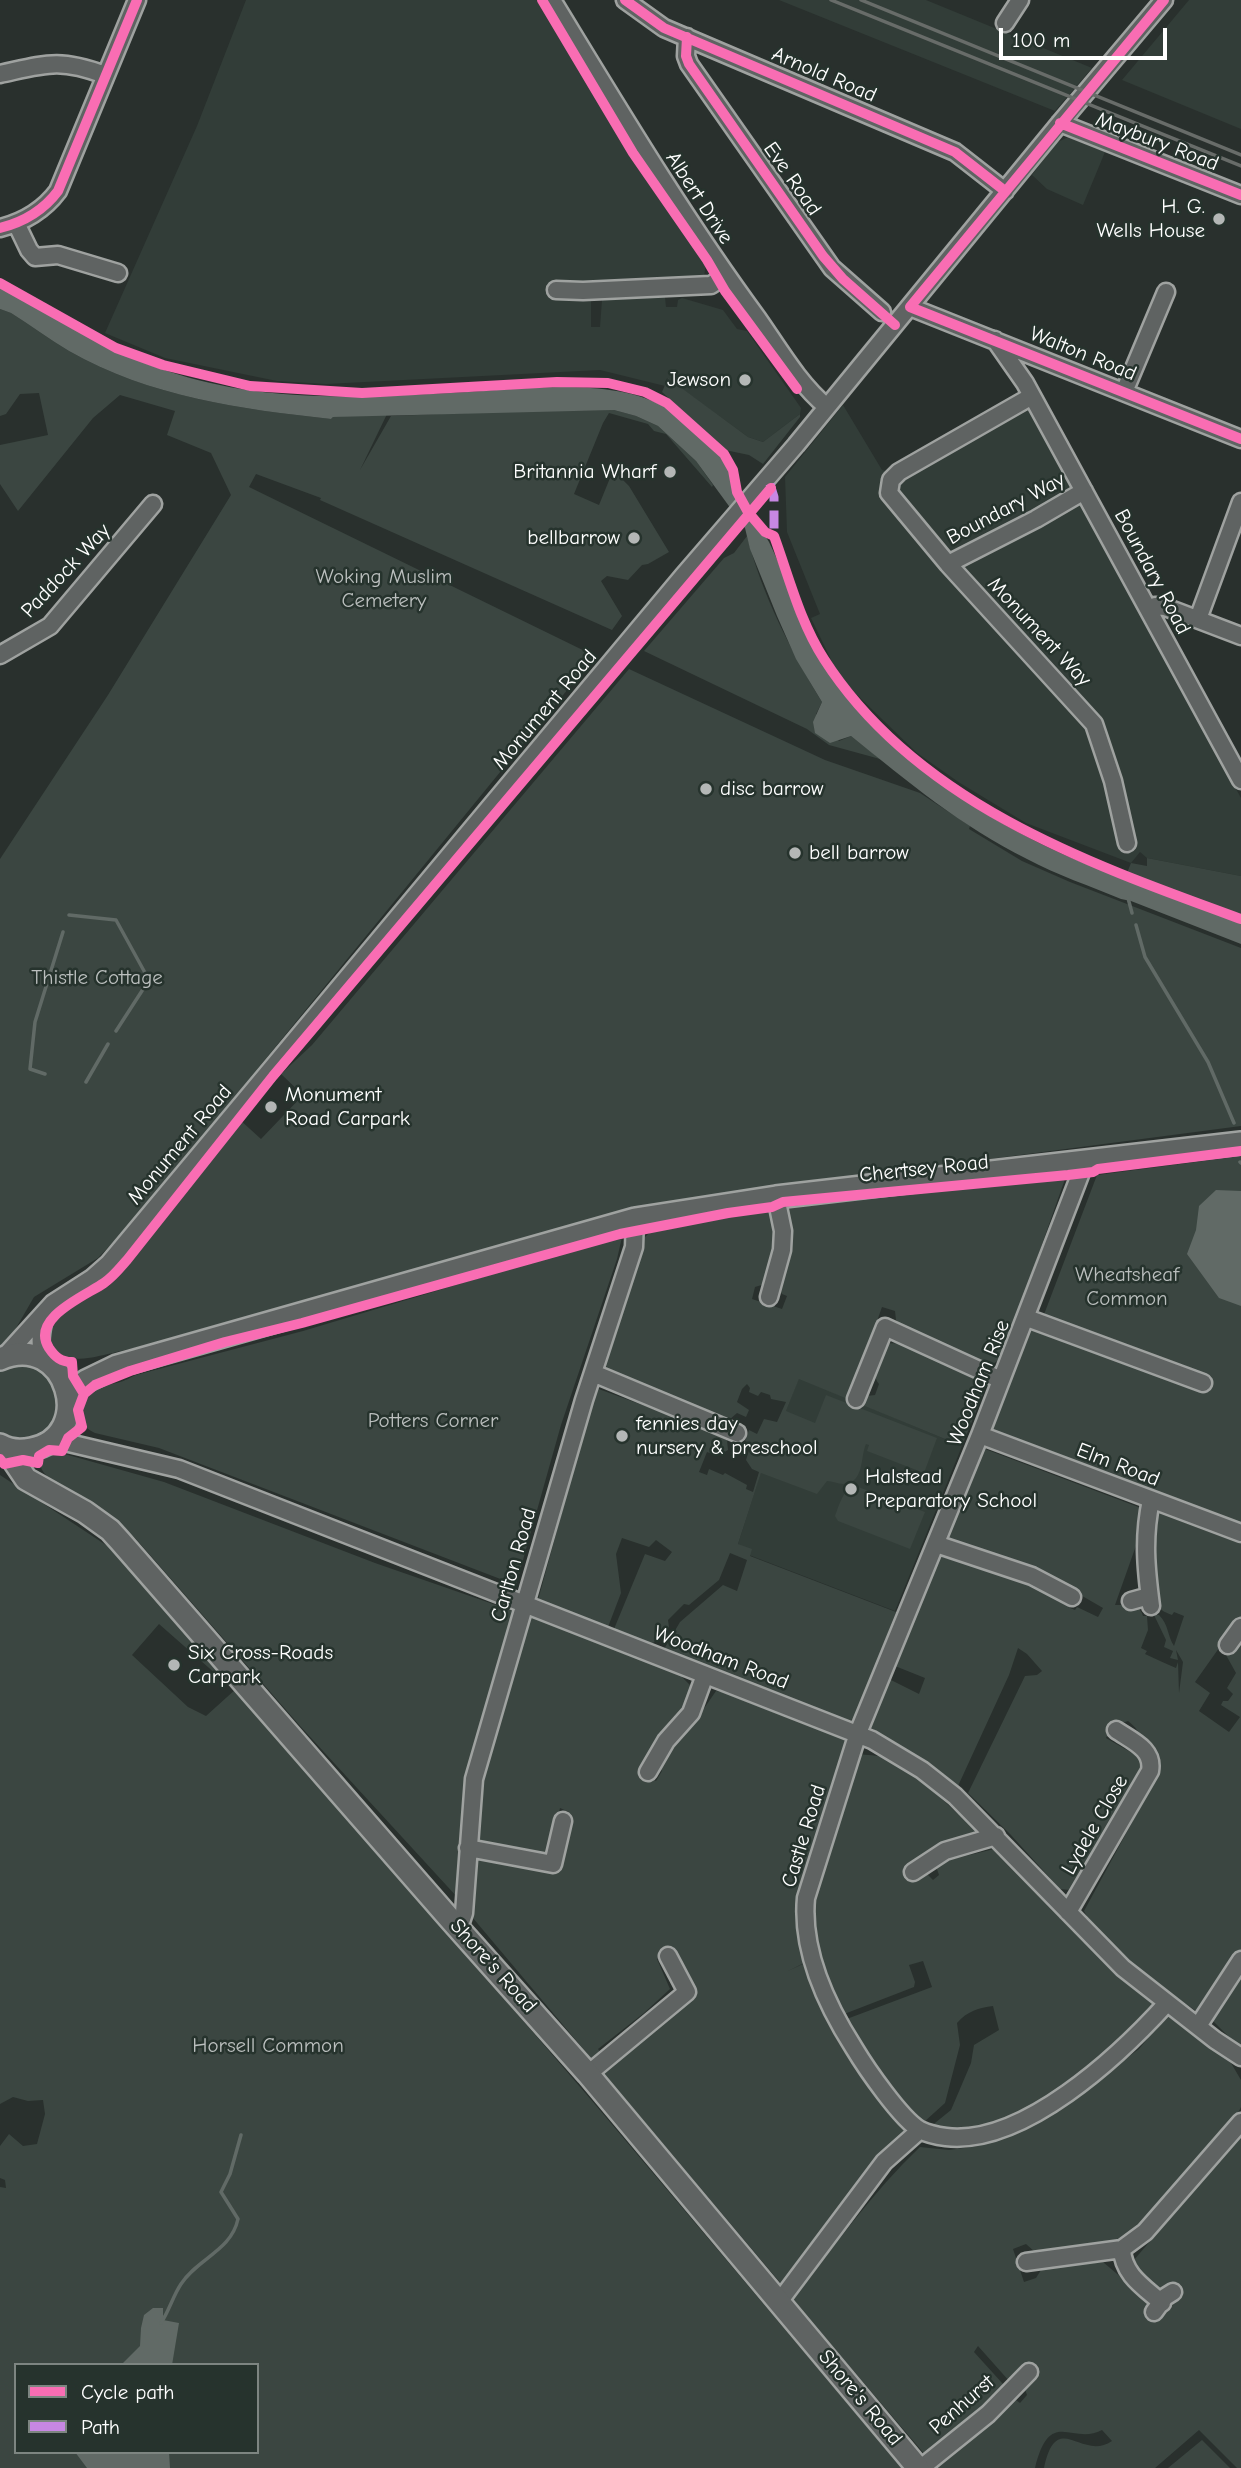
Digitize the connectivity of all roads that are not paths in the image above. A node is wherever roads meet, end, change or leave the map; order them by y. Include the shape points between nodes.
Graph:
1 (137, 0) edge
2 (552, 0) edge
3 (625, 0) edge
4 (1020, 0) edge
5 (1164, 0) edge
6 (1004, 23) dead end
7 (687, 37) junction
8 (0, 74) edge
9 (105, 75) junction
10 (1060, 123) junction
11 (1005, 191) junction
12 (1241, 195) edge
13 (8, 225) edge
14 (118, 273) dead end
15 (725, 276) junction
16 (556, 290) dead end
17 (1166, 292) dead end
18 (910, 307) junction
19 (882, 312) dead end
20 (995, 340) junction
21 (1034, 355) junction
22 (1029, 390) junction
23 (1124, 392) junction
24 (827, 407) junction
25 (1239, 434) edge
26 (1084, 491) junction
27 (1241, 502) edge
28 (153, 504) dead end
29 (948, 564) junction
30 (1148, 609) junction
31 (1198, 619) junction
32 (1241, 636) edge
33 (0, 654) edge
34 (1241, 780) edge
35 (1127, 843) dead end
36 (1241, 1143) edge
37 (1085, 1162) junction
38 (776, 1198) junction
39 (635, 1219) junction
40 (768, 1297) dead end
41 (47, 1309) junction
42 (1027, 1318) junction
43 (2, 1358) edge
44 (49, 1364) junction
45 (117, 1366) junction
46 (593, 1373) junction
47 (1001, 1380) junction
48 (1203, 1383) dead end
49 (865, 1390) dead end
50 (68, 1395) junction
51 (65, 1422) junction
52 (737, 1434) dead end
53 (981, 1435) junction
54 (44, 1444) junction
55 (2, 1447) edge
56 (96, 1448) junction
57 (44, 1490) junction
58 (1151, 1500) junction
59 (1241, 1532) edge
60 (936, 1544) junction
61 (1072, 1597) dead end
62 (1131, 1601) dead end
63 (525, 1605) junction
64 (1241, 1626) edge
65 (1228, 1645) dead end
66 (705, 1675) junction
67 (1116, 1730) dead end
68 (858, 1732) junction
69 (648, 1772) dead end
70 (563, 1821) dead end
71 (996, 1836) junction
72 (468, 1848) junction
73 (913, 1872) dead end
74 (1068, 1913) junction
75 (458, 1928) junction
76 (668, 1956) dead end
77 (1241, 1960) edge
78 (1167, 2003) junction
79 (1198, 2026) junction
80 (1241, 2057) edge
81 (588, 2074) junction
82 (1241, 2122) edge
83 (920, 2130) junction
84 (1122, 2249) junction
85 (1026, 2262) dead end
86 (779, 2302) junction
87 (1163, 2302) dead end
88 (1030, 2372) dead end
89 (920, 2468) edge

1 - 9 street
2 - 15 street, Albert Drive
3 - 7 street, Arnold Road via 664,28
4 - 6 street
5 - 10 street, Monument Road
7 - 11 street, Arnold Road via 955,152
7 - 19 street, Eve Road via 689,64 768,178 832,268
8 - 9 street via 59,63
9 - 13 street via 58,191 41,209
10 - 11 street, Monument Road
10 - 12 street, Maybury Road
11 - 18 street, Monument Road
13 - 14 street via 35,257 58,255
15 - 16 street via 711,285
15 - 24 street, Albert Drive via 804,384
17 - 23 street
18 - 20 street, Walton Road
18 - 24 street, Monument Road
20 - 21 street, Walton Road
20 - 22 street, Boundary Road
21 - 22 street via 1024,367
21 - 23 street, Walton Road
22 - 26 street, Boundary Road
22 - 29 street, Monument Way via 891,480 889,493
23 - 25 street, Walton Road
24 - 41 street, Monument Road via 108,1263
26 - 29 street, Boundary Way
26 - 30 street, Boundary Road
27 - 31 street
28 - 33 street, Paddock Way via 50,626
29 - 35 street, Monument Way via 1094,724 1114,781
30 - 31 street via 1165,607
30 - 34 street, Boundary Road
31 - 32 street
36 - 37 main road, Chertsey Road
37 - 38 main road, Chertsey Road
37 - 42 street, Woodham Rise
38 - 39 main road, Chertsey Road
38 - 40 street via 782,1241
39 - 45 main road, Chertsey Road
39 - 46 street, Carlton Road via 634,1247
41 - 43 street, Monument Road
41 - 44 street via 40,1343
42 - 47 street, Woodham Rise
42 - 48 street
43 - 44 main road, Chertsey Road via 31,1355
44 - 45 main road, Chertsey Road via 80,1369
44 - 50 main road via 62,1378
45 - 50 main road, Chertsey Road
46 - 52 street
46 - 63 street, Carlton Road
47 - 49 street via 887,1323
47 - 53 street, Woodham Rise
50 - 51 main road
51 - 54 main road
51 - 56 street, Woodham Road
53 - 58 street, Elm Road
53 - 60 street, Woodham Rise
54 - 55 main road via 20,1451
54 - 56 street, Woodham Road
54 - 57 main road via 31,1466
55 - 57 main road, Shore's Road via 26,1479
56 - 63 street, Woodham Road via 179,1469
57 - 75 main road, Shore's Road via 115,1535
58 - 59 street, Elm Road
58 - 62 street via 1144,1544 1150,1601
60 - 61 street via 1032,1576
60 - 68 street, Woodham Rise
63 - 66 street, Woodham Road
63 - 72 street, Carlton Road via 474,1779
64 - 65 street
66 - 68 street, Woodham Road
66 - 69 street via 691,1713 666,1741
67 - 74 street, Lydele Close via 1146,1751 1150,1771
68 - 71 street, Woodham Road via 922,1770
68 - 83 street, Castle Road via 806,1898 806,1938 840,2027 864,2065
70 - 72 street via 552,1864
71 - 73 street via 945,1851
71 - 74 street, Woodham Road
72 - 75 street, Carlton Road via 464,1913
74 - 78 street, Woodham Road via 1123,1968
75 - 81 main road, Shore's Road
76 - 81 street via 687,1992
77 - 79 street
78 - 79 street, Woodham Road
78 - 83 street via 1092,2075 1023,2120 982,2136 959,2138
79 - 80 street, Woodham Road
81 - 86 main road, Shore's Road
82 - 84 street via 1145,2232
83 - 86 street via 884,2162
84 - 85 street
84 - 87 street via 1127,2272
86 - 89 main road, Shore's Road
88 - 89 street, Penhurst via 988,2414

